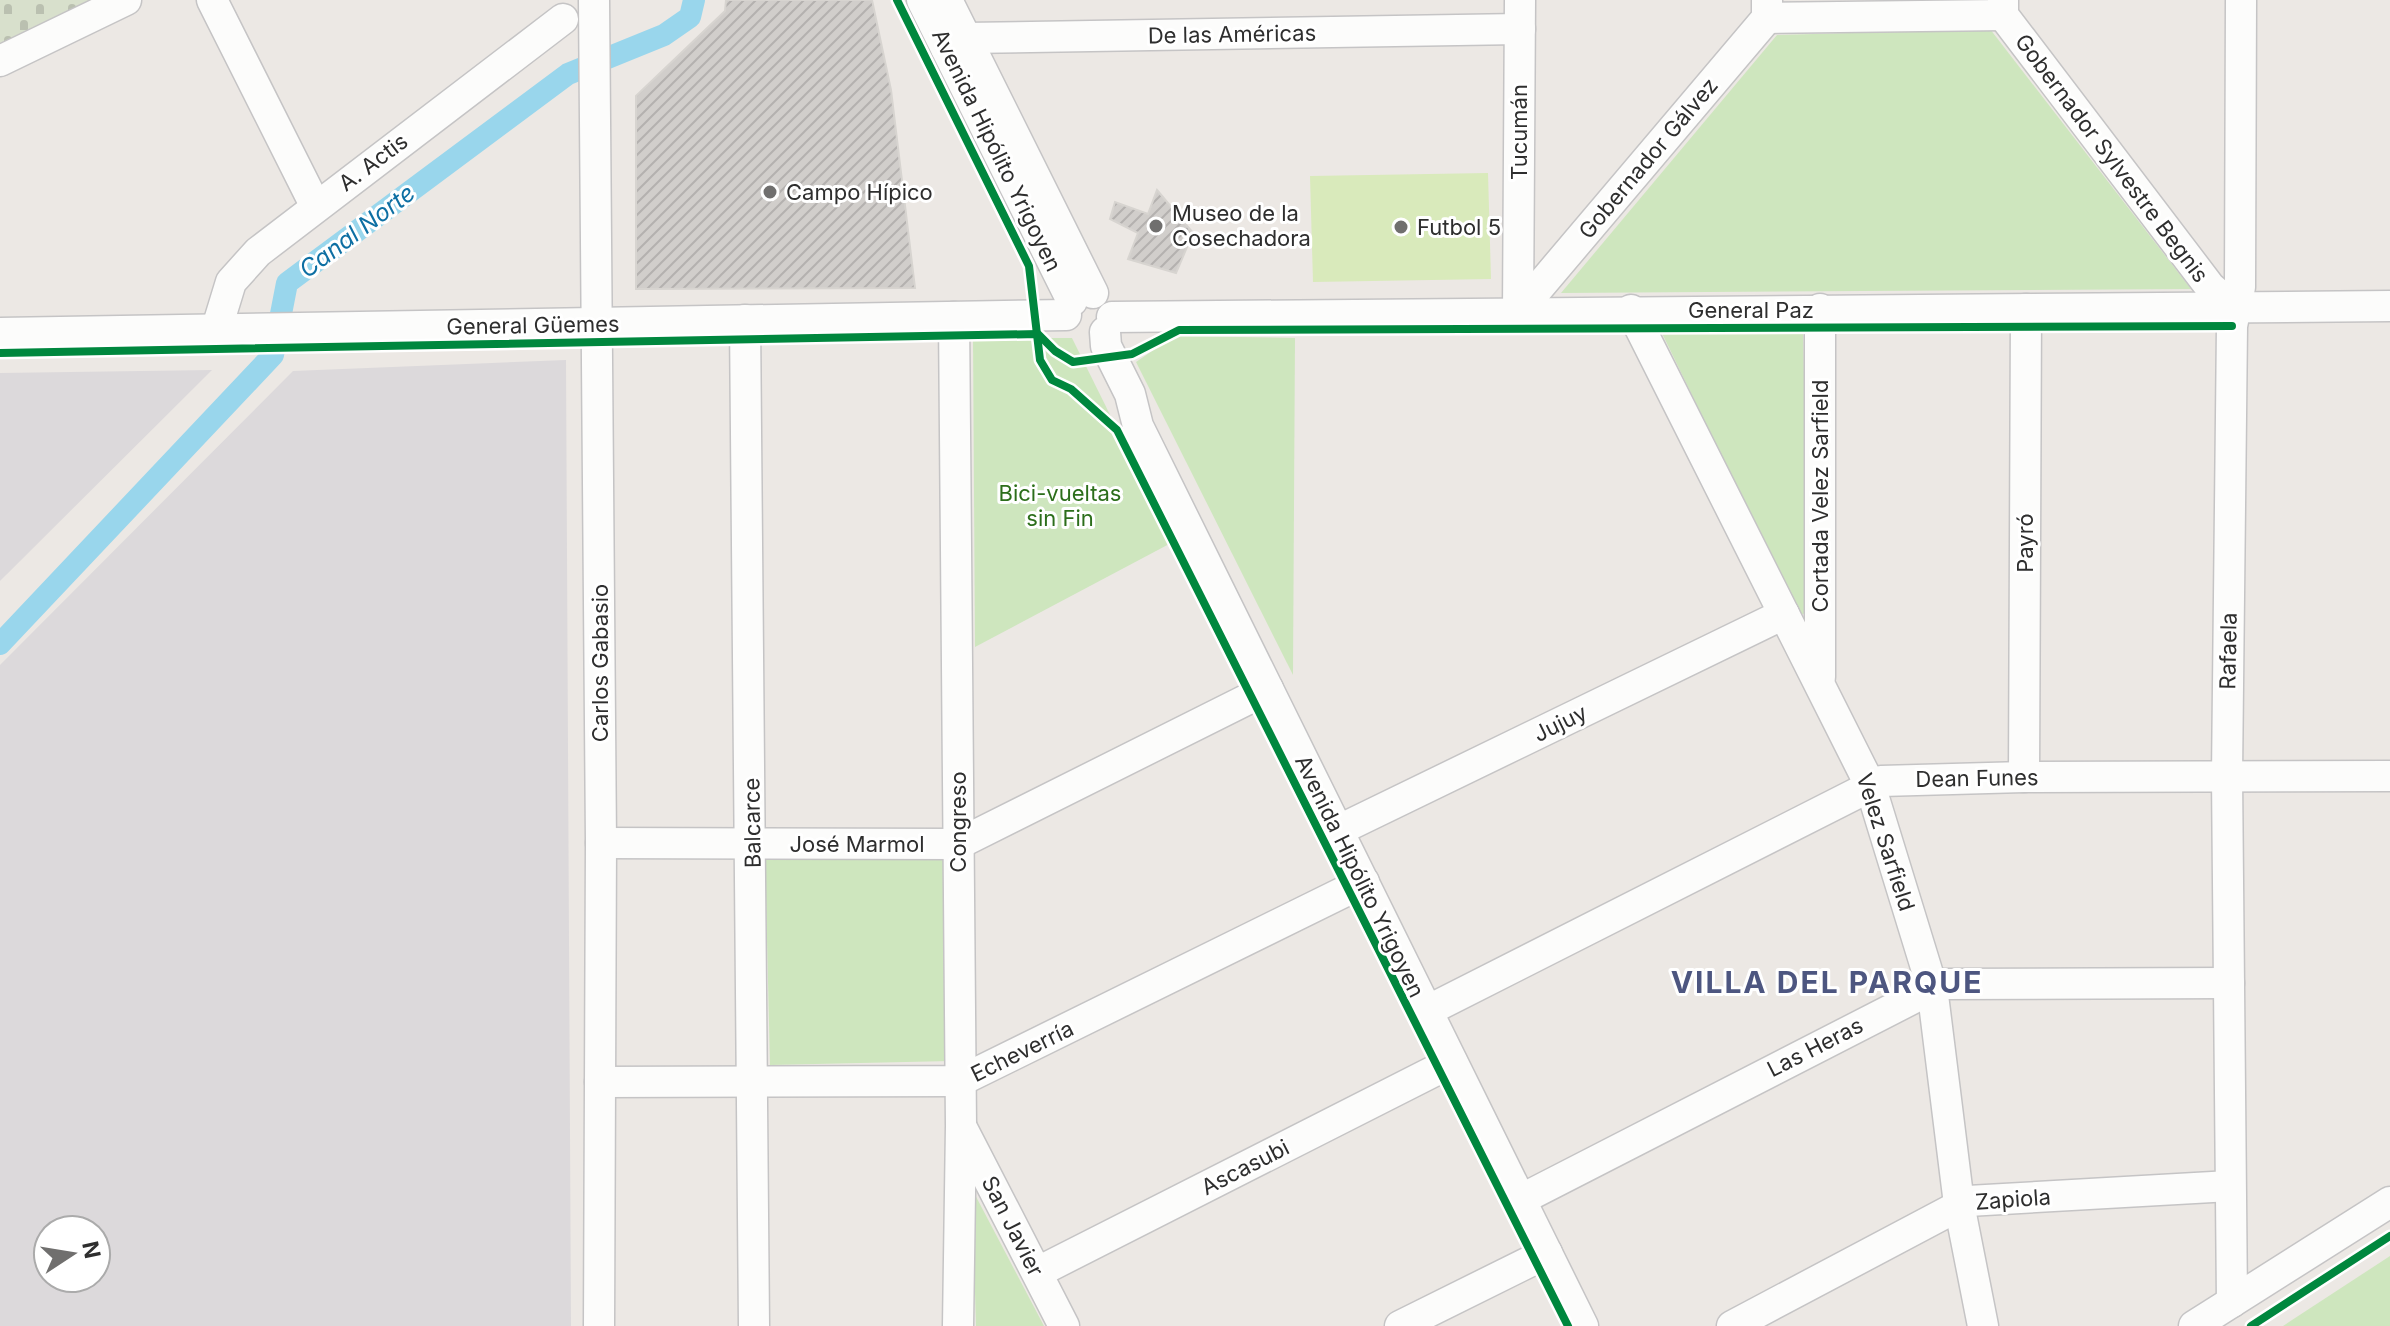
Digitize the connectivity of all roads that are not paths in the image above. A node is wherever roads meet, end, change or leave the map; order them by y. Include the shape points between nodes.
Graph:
1 (126, 0) edge
2 (212, 0) edge
3 (922, 0) edge
4 (947, 0) edge
5 (2241, 0) edge
6 (2003, 8) edge
7 (1767, 9) edge
8 (558, 10) edge
9 (1520, 14) edge
10 (594, 16) edge
11 (956, 43) junction
12 (0, 61) edge
13 (315, 205) junction
14 (2390, 306) edge
15 (1820, 309) junction
16 (2026, 309) junction
17 (2235, 309) junction
18 (1631, 310) junction
19 (1518, 312) junction
20 (1088, 316) junction
21 (954, 317) junction
22 (745, 320) junction
23 (597, 324) junction
24 (216, 331) junction
25 (0, 333) edge
26 (1784, 614) junction
27 (1820, 683) junction
28 (1268, 689) junction
29 (2227, 776) junction
30 (2390, 776) edge
31 (2024, 777) junction
32 (1870, 785) junction
33 (1337, 831) junction
34 (601, 843) junction
35 (958, 844) junction
36 (752, 845) junction
37 (1364, 882) junction
38 (2229, 983) junction
39 (1932, 987) junction
40 (1427, 1011) junction
41 (1452, 1062) junction
42 (960, 1081) junction
43 (600, 1082) junction
44 (754, 1083) junction
45 (961, 1126) junction
46 (2230, 1186) junction
47 (1520, 1200) junction
48 (2390, 1202) edge
49 (1959, 1204) junction
50 (1547, 1253) junction
51 (1038, 1272) junction
52 (2232, 1302) junction
53 (599, 1326) edge
54 (754, 1326) edge
55 (958, 1326) edge
56 (1064, 1326) edge
57 (1400, 1326) edge
58 (1583, 1326) edge
59 (1732, 1326) edge
60 (1983, 1326) edge
61 (2194, 1326) edge

1 - 12 street
2 - 13 street
3 - 11 street, Avenida Hipólito Yrigoyen
4 - 11 street, Avenida Hipólito Yrigoyen
5 - 17 street, Rafaela via 2240,287
6 - 7 street
6 - 17 street, Gobernador Sylvestre Begnis via 2210,287
7 - 19 street, Gobernador Gálvez
8 - 10 street
8 - 13 street, A. Actis
9 - 11 street, De las Américas
9 - 19 street, Tucumán
10 - 23 street, Carlos Gabasio
11 - 20 street, Avenida Hipólito Yrigoyen
13 - 24 street, A. Actis via 231,282
14 - 17 street, General Paz
15 - 16 street, General Paz
15 - 18 street, General Paz
15 - 27 street, Cortada Velez Sarfield
16 - 17 street, General Paz
16 - 31 street, Payró
17 - 29 street, Rafaela
18 - 19 street, General Paz
18 - 26 street, Velez Sarfield
19 - 20 street, General Paz
20 - 21 street, General Güemes
20 - 28 street, Avenida Hipólito Yrigoyen via 1116,406 1138,426
21 - 22 street, General Güemes
21 - 35 street, Congreso
22 - 23 street, General Güemes
22 - 36 street, Balcarce
23 - 24 street, General Güemes
23 - 34 street, Carlos Gabasio
24 - 25 street, General Güemes
26 - 27 street, Velez Sarfield
26 - 33 street, Jujuy
27 - 32 street, Velez Sarfield
28 - 33 street, Avenida Hipólito Yrigoyen
28 - 35 street, José Marmol
29 - 30 street, Dean Funes
29 - 31 street, Dean Funes
29 - 38 street, Rafaela
31 - 32 street, Dean Funes
32 - 39 street, Velez Sarfield
32 - 40 street, Dean Funes
33 - 37 street, Avenida Hipólito Yrigoyen
34 - 36 street, José Marmol
34 - 43 street, Carlos Gabasio
35 - 36 street, José Marmol
35 - 42 street, Congreso
36 - 44 street, Balcarce
37 - 40 street, Avenida Hipólito Yrigoyen
37 - 42 street, Echeverría
38 - 39 street, Las Heras
38 - 46 street, Rafaela
39 - 47 street, Las Heras
39 - 49 street, Velez Sarfield
40 - 41 street, Avenida Hipólito Yrigoyen
41 - 47 street, Avenida Hipólito Yrigoyen
41 - 51 street, Ascasubi
42 - 44 street, Echeverría
42 - 45 street, Congreso
43 - 44 street, Echeverría
43 - 53 street, Carlos Gabasio
44 - 54 street, Balcarce
45 - 51 street, San Javier
45 - 55 street, Congreso
46 - 49 street, Zapiola
46 - 52 street, Rafaela
47 - 50 street, Avenida Hipólito Yrigoyen
48 - 52 street
49 - 59 street, Zapiola
49 - 60 street, Velez Sarfield
50 - 57 street
50 - 58 street, Avenida Hipólito Yrigoyen
51 - 56 street, San Javier
52 - 61 street

